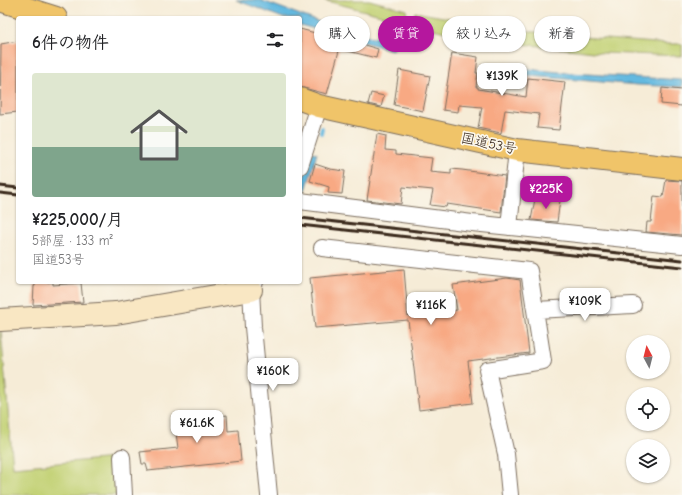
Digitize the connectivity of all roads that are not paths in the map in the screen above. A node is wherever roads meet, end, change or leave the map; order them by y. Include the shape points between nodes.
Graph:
1 (0, 0) edge
2 (50, 16) edge
3 (309, 103) edge
4 (517, 150) junction
5 (302, 152) edge
6 (682, 169) edge
7 (302, 202) edge
8 (509, 227) junction
9 (682, 245) edge
10 (322, 248) dead end
11 (253, 286) edge
12 (633, 305) dead end
13 (535, 310) junction
14 (0, 320) edge
15 (122, 457) dead end
16 (124, 495) edge
17 (269, 495) edge
18 (510, 495) edge

1 - 2 highway
3 - 4 highway, 国道53号
3 - 5 street
4 - 6 highway, 国道53号
4 - 8 street
7 - 8 street
8 - 9 street
10 - 13 street via 529,271
11 - 14 street via 116,313
11 - 17 street via 253,327
12 - 13 street
13 - 18 street via 543,361 487,370 506,454
15 - 16 street

